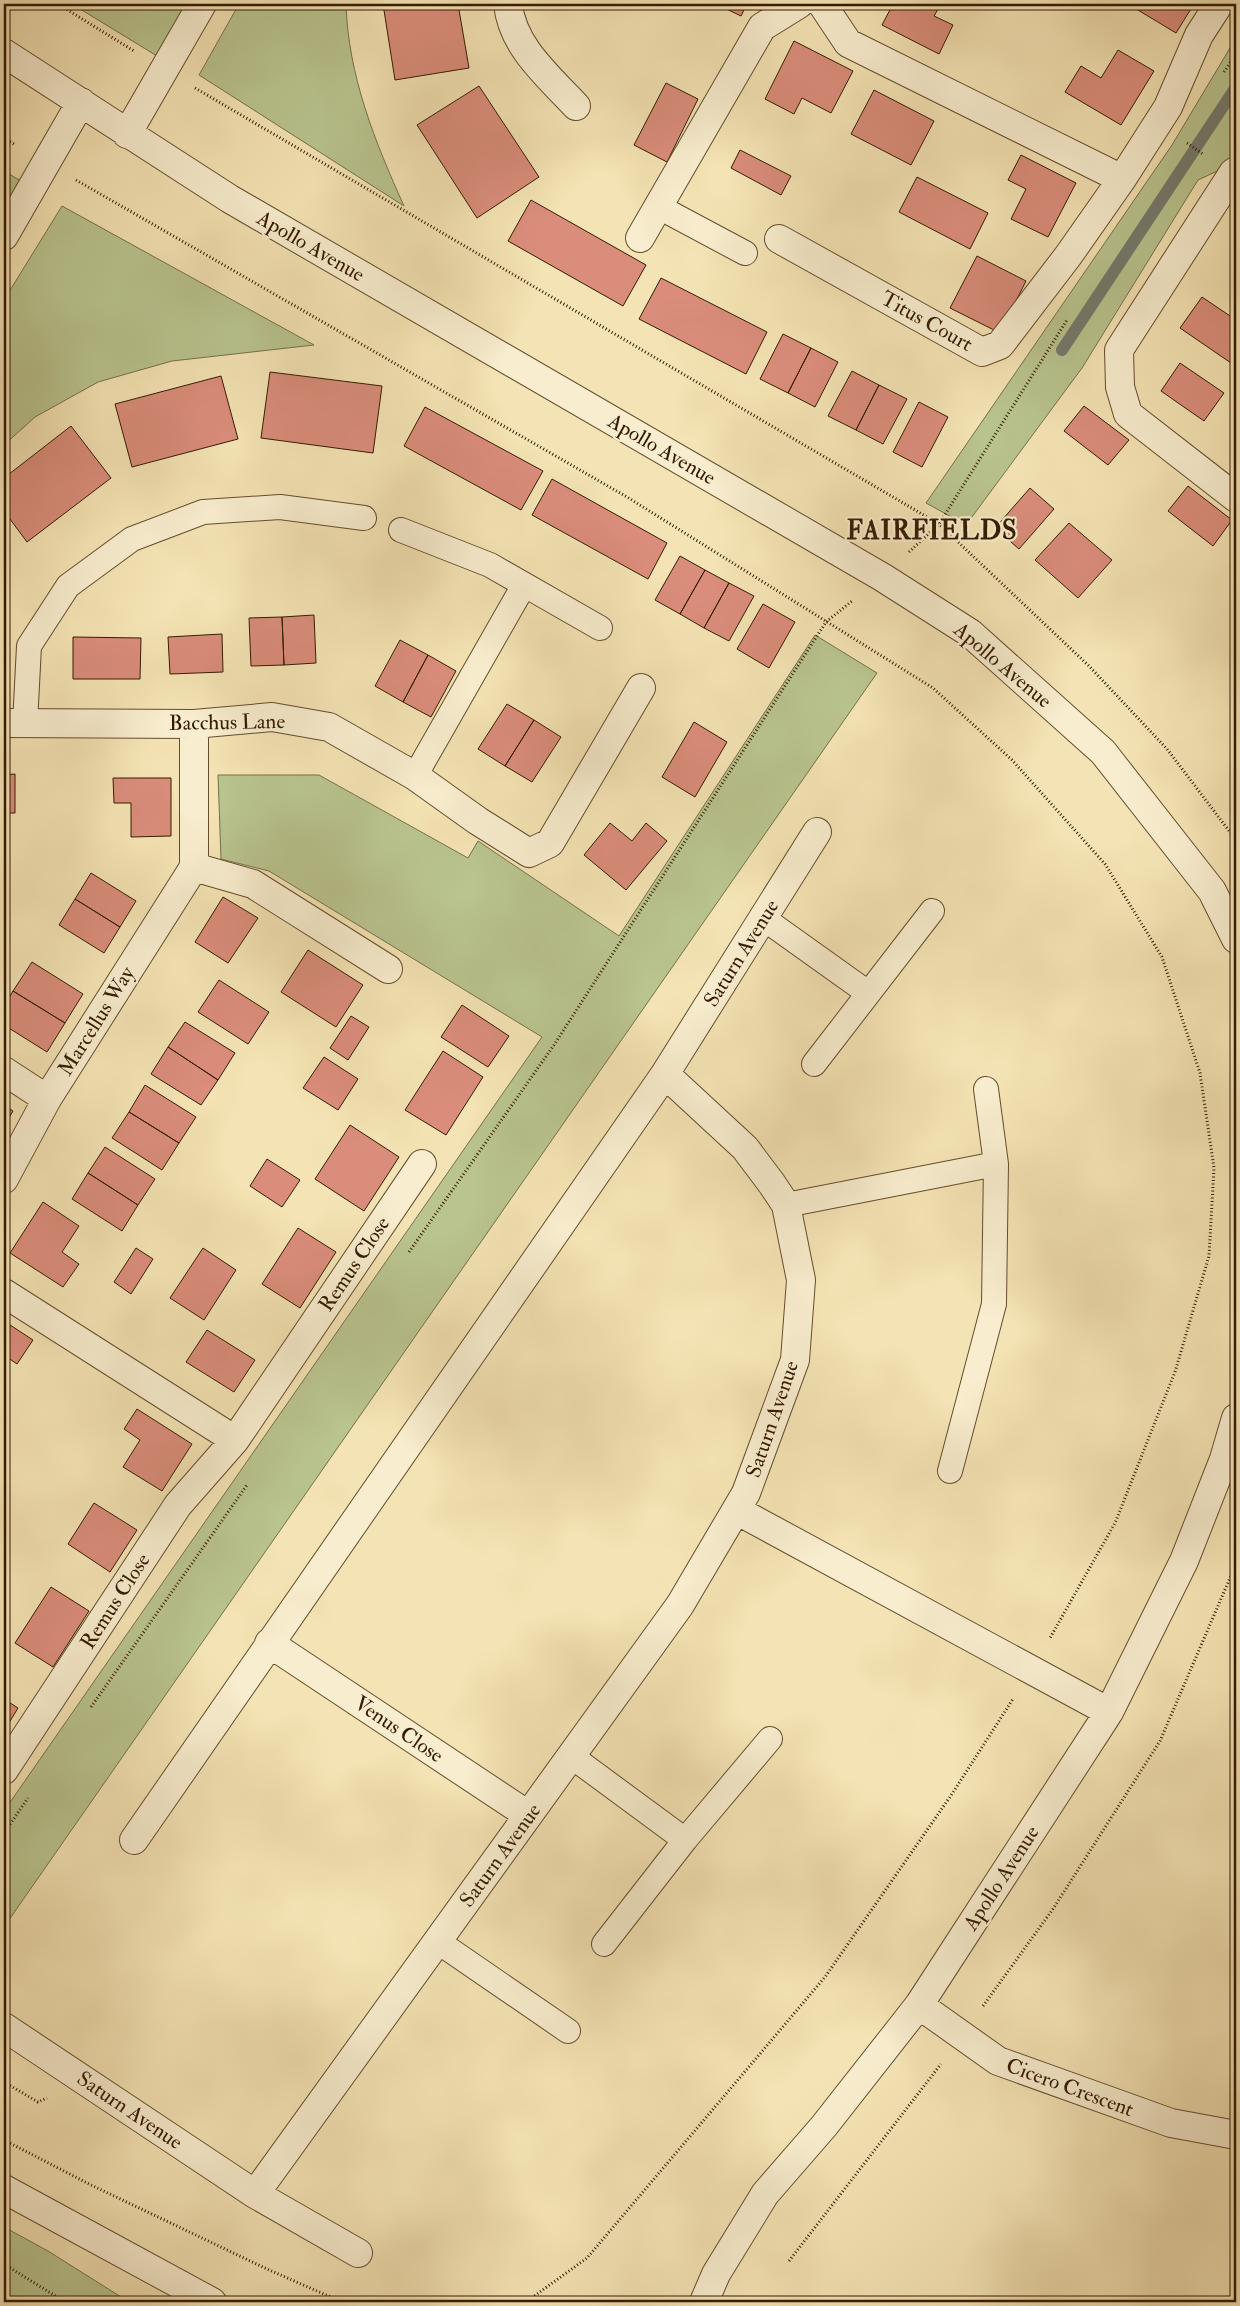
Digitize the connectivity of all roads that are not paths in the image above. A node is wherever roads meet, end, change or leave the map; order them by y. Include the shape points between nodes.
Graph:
1 (202, 4) edge
2 (508, 4) edge
3 (799, 4) edge
4 (822, 4) edge
5 (1220, 4) edge
6 (4, 53) edge
7 (81, 102) junction
8 (576, 106) dead end
9 (127, 134) junction
10 (1236, 171) edge
11 (1122, 179) junction
12 (657, 206) junction
13 (4, 236) edge
14 (640, 238) dead end
15 (779, 239) dead end
16 (745, 252) dead end
17 (1236, 498) edge
18 (364, 518) dead end
19 (401, 530) dead end
20 (524, 585) junction
21 (600, 628) dead end
22 (641, 688) dead end
23 (14, 723) edge
24 (194, 724) junction
25 (415, 776) junction
26 (817, 832) dead end
27 (194, 867) junction
28 (932, 911) dead end
29 (763, 918) junction
30 (1236, 939) edge
31 (388, 969) dead end
32 (868, 993) junction
33 (814, 1064) dead end
34 (4, 1071) edge
35 (665, 1074) junction
36 (986, 1089) dead end
37 (47, 1099) junction
38 (422, 1164) dead end
39 (996, 1164) junction
40 (4, 1178) edge
41 (786, 1205) junction
42 (4, 1294) edge
43 (1236, 1418) edge
44 (236, 1440) junction
45 (1230, 1461) edge
46 (950, 1471) dead end
47 (736, 1510) junction
48 (269, 1643) junction
49 (1109, 1712) junction
50 (770, 1739) dead end
51 (571, 1756) junction
52 (4, 1770) edge
53 (528, 1815) junction
54 (134, 1840) dead end
55 (685, 1840) junction
56 (437, 1941) junction
57 (604, 1944) dead end
58 (919, 2005) junction
59 (4, 2027) edge
60 (568, 2032) dead end
61 (1236, 2135) edge
62 (4, 2189) edge
63 (255, 2194) junction
64 (358, 2253) dead end
65 (212, 2302) edge
66 (704, 2302) edge

1 - 9 street
2 - 8 street via 510,19 529,56
3 - 12 street via 762,27
4 - 11 street via 848,43
5 - 11 street, Titus Court via 1199,35 1168,107
6 - 7 street, Apollo Avenue
7 - 9 street, Apollo Avenue
7 - 13 street
9 - 30 street, Apollo Avenue via 230,199 882,577 970,633 1103,752 1212,891
10 - 17 street via 1119,350 1120,387 1128,414
11 - 15 street, Titus Court via 1000,345 982,352
12 - 14 street
12 - 16 lane
18 - 23 lane, Bacchus Lane via 280,506 203,512 132,539 68,586 29,646
19 - 20 lane via 490,565
20 - 21 lane
20 - 25 lane
22 - 25 street, Bacchus Lane via 550,843 529,853
23 - 24 street, Bacchus Lane
24 - 25 street, Bacchus Lane via 272,717 329,727
24 - 27 street
26 - 29 street, Saturn Avenue
27 - 31 street via 253,884
27 - 37 street, Marcellus Way
28 - 32 lane
29 - 32 lane
29 - 35 street, Saturn Avenue
32 - 33 lane
34 - 37 street
35 - 41 street, Saturn Avenue via 745,1148
35 - 48 street, Saturn Avenue
36 - 39 lane
37 - 40 street, Marcellus Way
38 - 44 street, Remus Close
39 - 41 lane
39 - 46 lane via 994,1304
41 - 47 street, Saturn Avenue via 801,1280 795,1360 746,1493
42 - 44 street
43 - 45 street, Apollo Avenue
44 - 52 street, Remus Close via 178,1505
45 - 49 street, Apollo Avenue
47 - 49 street
47 - 51 street, Saturn Avenue via 680,1605
48 - 53 street, Venus Close
48 - 54 street
49 - 58 street, Apollo Avenue
50 - 55 lane
51 - 53 street, Saturn Avenue
51 - 55 lane
53 - 56 street, Saturn Avenue
55 - 57 lane
56 - 60 lane
56 - 63 street, Saturn Avenue
58 - 61 street, Cicero Crescent via 998,2061 1171,2123
58 - 66 street, Apollo Avenue via 824,2126 765,2194 716,2274
59 - 63 street, Saturn Avenue
62 - 65 street
63 - 64 street, Saturn Avenue

